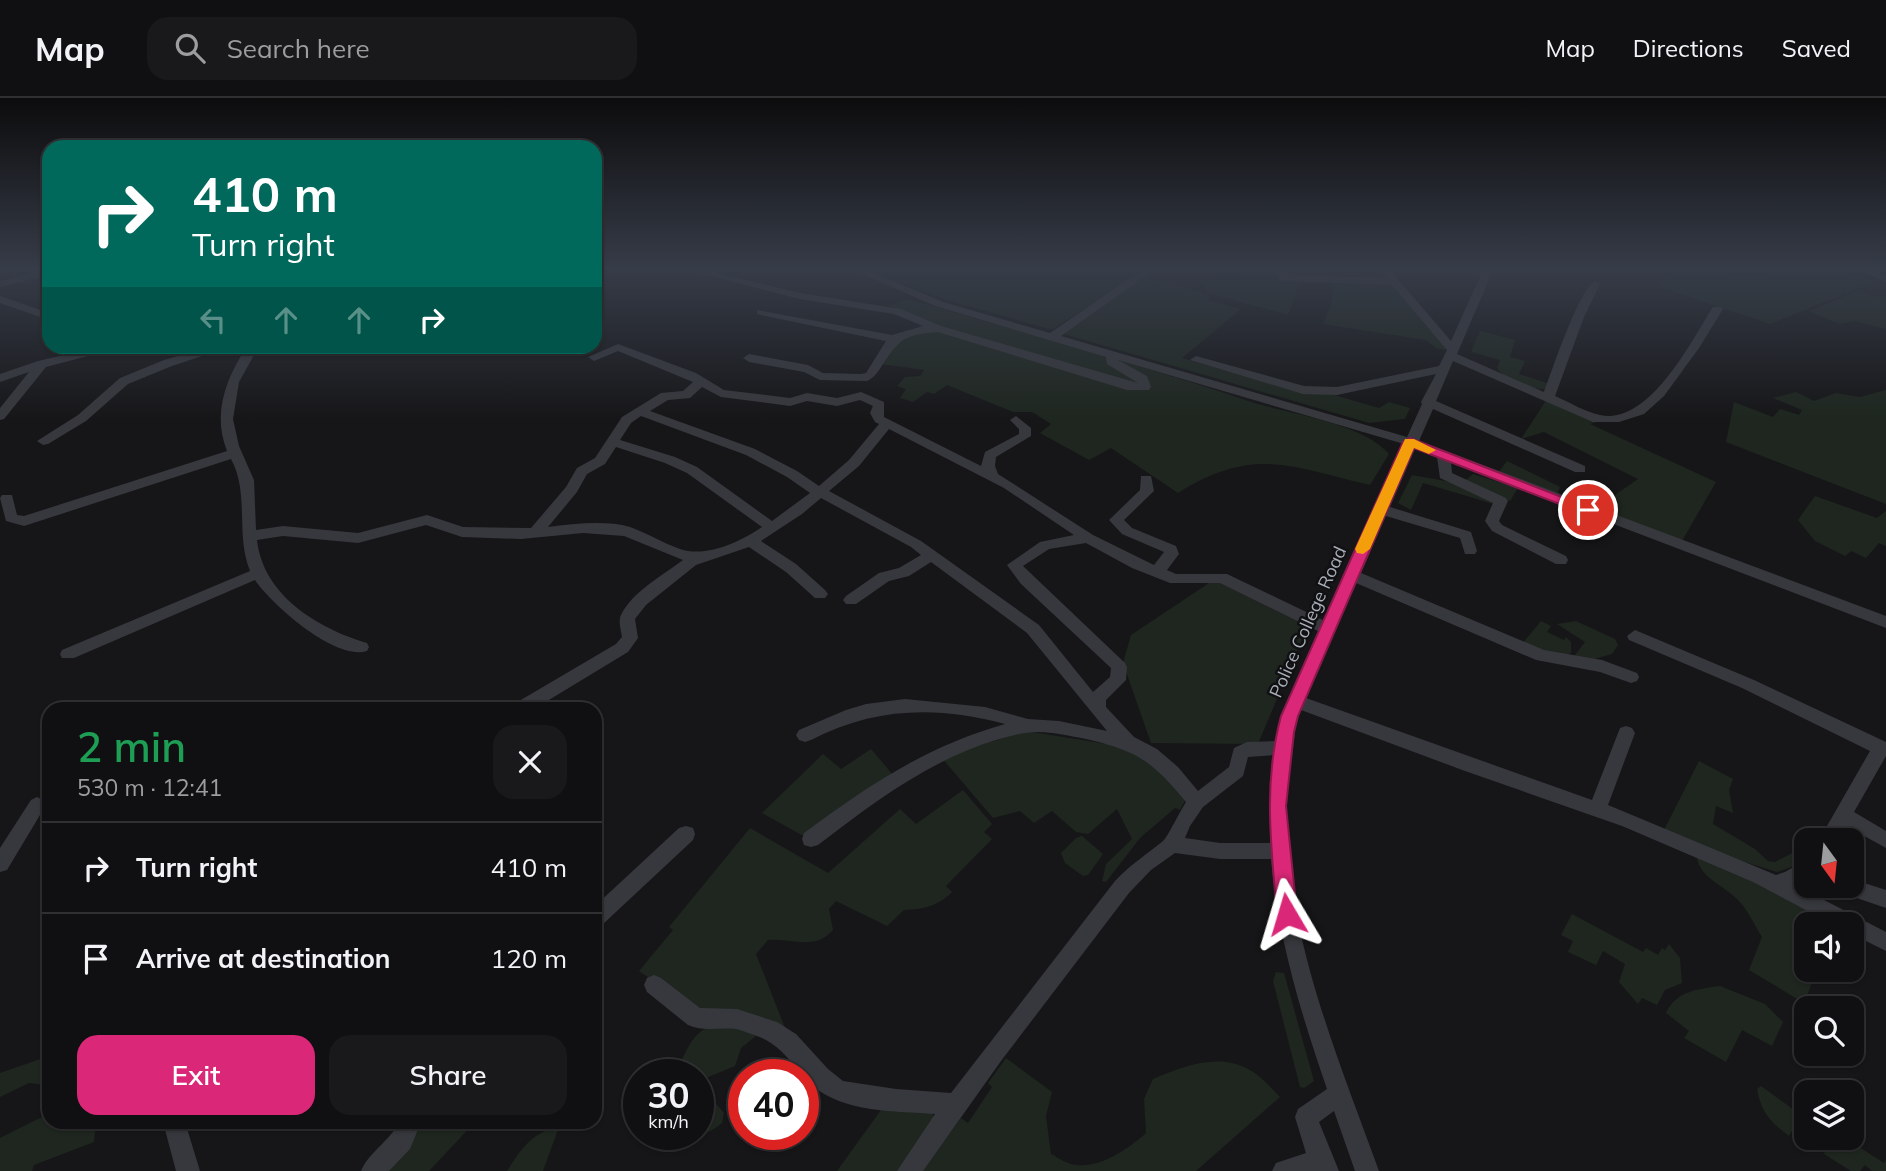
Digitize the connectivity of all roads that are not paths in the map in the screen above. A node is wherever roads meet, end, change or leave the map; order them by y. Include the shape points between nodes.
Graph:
1 (800, 320) edge
2 (917, 320) edge
3 (994, 320) edge
4 (1077, 320) edge
5 (1422, 320) edge
6 (1465, 320) edge
7 (1577, 320) edge
8 (1710, 320) edge
9 (939, 329) junction
10 (1052, 337) junction
11 (893, 339) junction
12 (86, 354) edge
13 (200, 354) edge
14 (248, 354) edge
15 (601, 354) edge
16 (602, 354) edge
17 (1112, 354) junction
18 (594, 357) dead end
19 (749, 358) dead end
20 (1447, 358) junction
21 (1196, 360) dead end
22 (42, 364) junction
23 (820, 376) junction
24 (0, 378) edge
25 (699, 383) junction
26 (803, 397) junction
27 (1548, 397) junction
28 (1427, 402) junction
29 (639, 411) junction
30 (0, 416) edge
31 (1016, 420) dead end
32 (887, 424) junction
33 (43, 441) dead end
34 (611, 441) junction
35 (1410, 442) junction
36 (235, 453) junction
37 (1444, 455) junction
38 (1580, 469) dead end
39 (992, 477) junction
40 (1146, 479) dead end
41 (821, 492) junction
42 (7, 498) dead end
43 (1380, 509) junction
44 (772, 527) junction
45 (536, 532) junction
46 (250, 536) junction
47 (1088, 538) junction
48 (751, 541) junction
49 (1469, 551) dead end
50 (932, 555) junction
51 (698, 558) junction
52 (1561, 560) dead end
53 (1157, 572) junction
54 (258, 573) junction
55 (1351, 575) junction
56 (820, 594) dead end
57 (851, 600) dead end
58 (1886, 622) edge
59 (1328, 629) junction
60 (1635, 636) dead end
61 (361, 648) dead end
62 (68, 654) dead end
63 (1631, 677) dead end
64 (1296, 701) junction
65 (532, 702) edge
66 (1096, 702) junction
67 (1027, 726) junction
68 (1626, 733) dead end
69 (805, 735) dead end
70 (1128, 742) junction
71 (1281, 748) junction
72 (1883, 748) edge
73 (1197, 802) junction
74 (37, 804) dead end
75 (1598, 808) junction
76 (1844, 816) junction
77 (1836, 828) edge
78 (686, 834) dead end
79 (811, 839) dead end
80 (1886, 840) edge
81 (1173, 845) junction
82 (1279, 851) junction
83 (0, 864) edge
84 (1794, 877) edge
85 (1776, 883) junction
86 (1864, 892) edge
87 (1886, 899) edge
88 (602, 912) edge
89 (1886, 942) edge
90 (654, 985) dead end
91 (1340, 1093) junction
92 (955, 1104) junction
93 (176, 1129) edge
94 (408, 1129) edge
95 (1324, 1166) edge
96 (188, 1171) edge
97 (373, 1171) edge
98 (909, 1171) edge
99 (1284, 1171) edge
100 (1367, 1171) edge

1 - 11 street
2 - 9 street
3 - 10 street
4 - 10 street
5 - 20 street
6 - 20 street, Police College Road
7 - 27 street
8 - 27 street via 1643,410 1605,420
9 - 11 street via 915,330
9 - 17 street via 1131,387 1145,387 1143,380 1114,364
10 - 17 street
11 - 23 street via 863,378
12 - 22 street
13 - 33 street via 124,381 82,418
14 - 36 street via 226,399 225,419
15 - 18 street
16 - 25 street via 618,347 692,376
17 - 35 street
19 - 23 street via 808,369
20 - 21 street via 1337,391 1303,390
20 - 27 street
20 - 28 street, Police College Road
22 - 24 street
22 - 30 street
23 - 26 street via 802,392
25 - 26 street via 721,393 790,402
25 - 29 street via 686,395 665,396
26 - 32 street via 834,402 856,396 870,398 880,405 876,413
28 - 35 street, Police College Road
28 - 38 street
29 - 34 street
29 - 41 street via 732,446 796,475
31 - 39 street via 1025,428 1025,436 990,455
32 - 39 street
32 - 41 street
34 - 44 street via 686,467 750,517
34 - 45 street via 600,461 582,471
35 - 37 street
35 - 43 street, Police College Road
36 - 42 street via 24,521 11,518
36 - 46 street via 247,476
37 - 52 street via 1445,475 1501,501 1492,522 1497,528
37 - 58 street
39 - 47 street
40 - 53 street via 1147,491 1116,520 1127,531 1171,549
41 - 44 street
41 - 50 street
43 - 49 street via 1466,535
43 - 55 street, Police College Road
44 - 48 street
45 - 46 street via 462,532 427,520 358,538 283,531
45 - 51 street via 626,531
46 - 54 street
47 - 53 street
47 - 66 street via 1045,545 1014,565 1119,667 1118,680
48 - 51 street
48 - 56 street
50 - 57 street via 904,572 884,577
50 - 66 street via 1033,629 1085,695
51 - 65 street via 640,601 627,618 630,638 622,648
53 - 59 street via 1184,580 1222,578
54 - 61 street via 295,614 340,643
54 - 62 street
55 - 59 street, Police College Road
55 - 63 street via 1542,656 1602,666
59 - 64 street, Police College Road
60 - 72 street
64 - 71 street, Police College Road
64 - 75 street
66 - 70 street
67 - 69 street via 1005,715 889,705 830,721
67 - 70 street via 1048,725
67 - 79 street via 952,748 903,771
68 - 75 street
70 - 73 street via 1172,772
71 - 73 street via 1240,753 1237,771
71 - 82 street, Police College Road
72 - 76 street
73 - 81 street
74 - 83 street
75 - 85 street
76 - 77 street
76 - 80 street
78 - 88 street
81 - 82 street
81 - 92 street via 1131,873
82 - 91 street, Police College Road via 1287,914
84 - 85 street
85 - 89 street
86 - 87 street
90 - 92 street via 696,1018 737,1019 769,1030 788,1042 838,1091
91 - 95 street via 1306,1117
91 - 100 street, Police College Road
92 - 98 street
93 - 96 street
94 - 97 street
95 - 99 street

